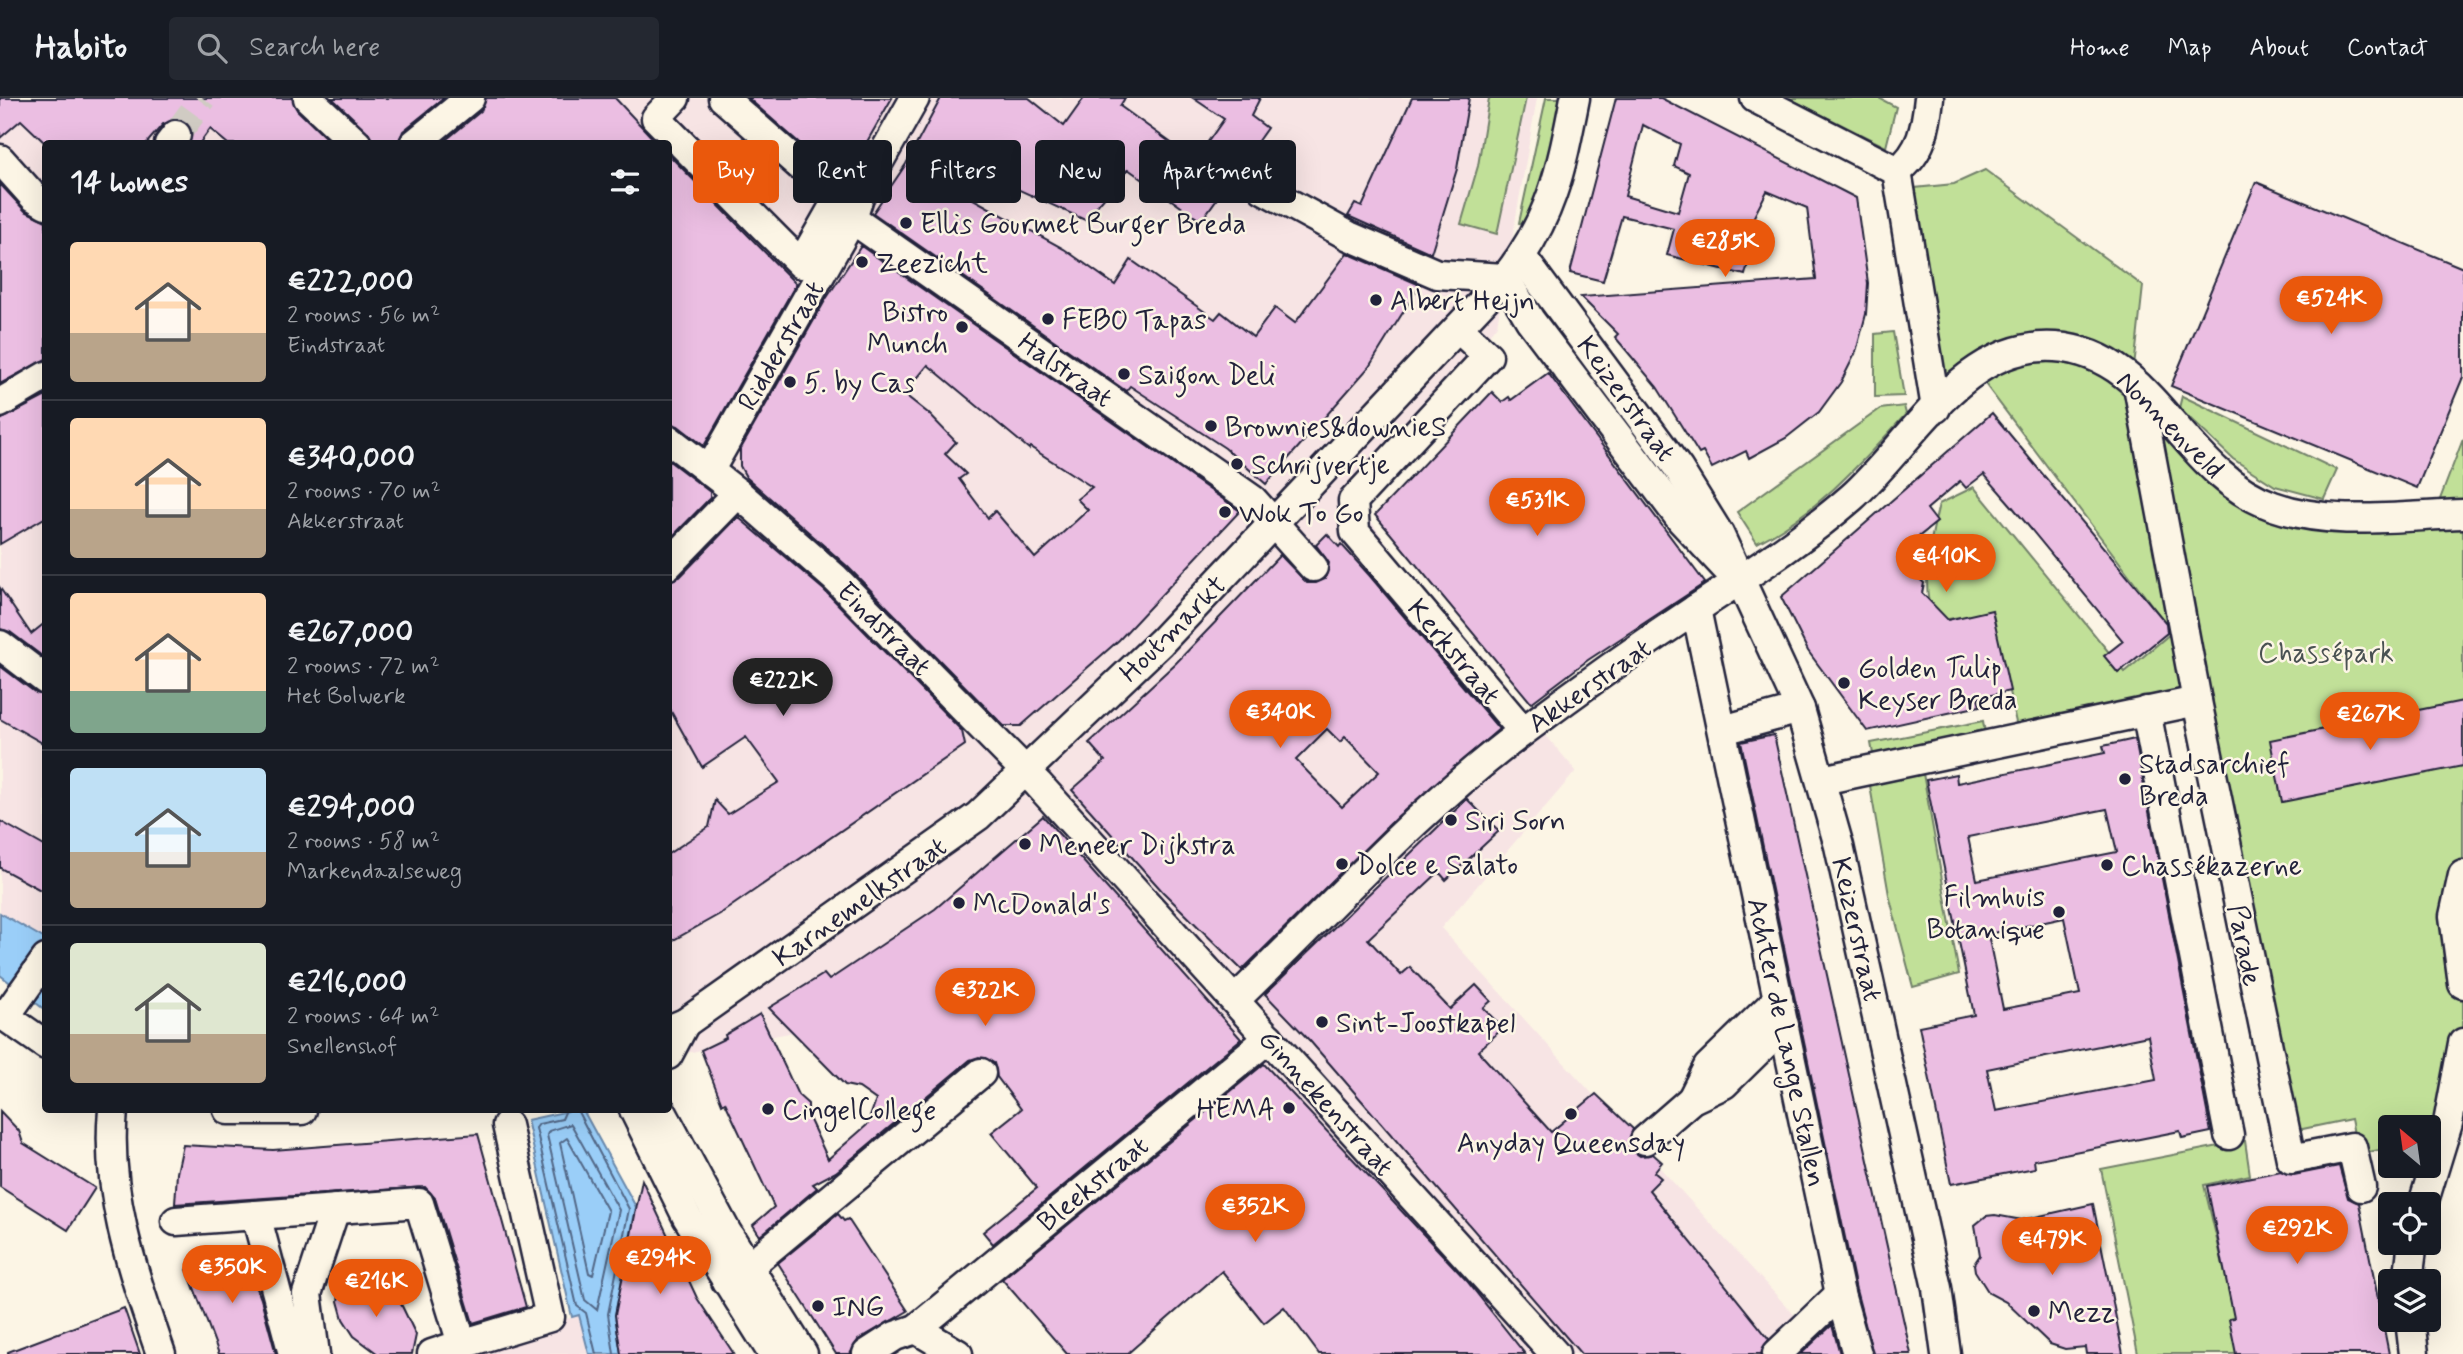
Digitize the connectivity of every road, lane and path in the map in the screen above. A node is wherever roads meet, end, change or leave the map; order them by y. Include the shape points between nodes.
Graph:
1 (308, 98) edge
2 (470, 98) edge
3 (675, 98) edge
4 (723, 98) edge
5 (915, 98) edge
6 (1575, 98) edge
7 (1755, 98) edge
8 (1929, 98) edge
9 (352, 140) edge
10 (419, 140) edge
11 (0, 159) edge
12 (1897, 171) junction
13 (42, 202) edge
14 (1289, 203) edge
15 (838, 229) junction
16 (1514, 267) junction
17 (1458, 328) junction
18 (42, 378) edge
19 (2137, 383) junction
20 (0, 403) edge
21 (1936, 408) junction
22 (672, 443) edge
23 (1338, 457) junction
24 (697, 468) junction
25 (1368, 485) junction
26 (738, 493) junction
27 (2463, 514) edge
28 (1276, 524) junction
29 (672, 561) edge
30 (1313, 567) dead end
31 (1740, 583) junction
32 (1696, 609) junction
33 (0, 645) edge
34 (42, 677) edge
35 (2197, 701) junction
36 (1800, 709) junction
37 (2146, 712) junction
38 (1515, 721) junction
39 (1723, 730) junction
40 (1025, 770) junction
41 (1822, 780) junction
42 (2463, 875) edge
43 (42, 964) edge
44 (2463, 984) edge
45 (1235, 1000) junction
46 (9, 1008) edge
47 (1781, 1012) junction
48 (1269, 1038) junction
49 (42, 1041) edge
50 (672, 1042) edge
51 (2463, 1043) edge
52 (981, 1073) dead end
53 (113, 1113) edge
54 (635, 1113) edge
55 (662, 1113) edge
56 (508, 1125) dead end
57 (2229, 1135) dead end
58 (1645, 1140) dead end
59 (2361, 1186) dead end
60 (2427, 1192) edge
61 (335, 1209) junction
62 (256, 1215) junction
63 (176, 1221) dead end
64 (737, 1274) junction
65 (1937, 1289) junction
66 (1840, 1294) junction
67 (916, 1329) junction
68 (2411, 1332) edge
69 (462, 1344) junction
70 (160, 1354) edge
71 (293, 1354) edge
72 (316, 1354) edge
73 (432, 1354) edge
74 (773, 1354) edge
75 (803, 1354) edge
76 (867, 1354) edge
77 (958, 1354) edge
78 (1555, 1354) edge
79 (1777, 1354) edge
80 (1857, 1354) edge
81 (1946, 1354) edge
82 (1964, 1354) edge
83 (2414, 1354) edge

1 - 9 street
2 - 10 street
3 - 15 street via 656,118 801,264
4 - 15 street via 838,199
5 - 15 street
6 - 16 street, Houtmarkt via 1558,180 1539,228
7 - 12 street
8 - 12 street via 1926,131 1911,161
11 - 13 street
12 - 21 street
14 - 16 street via 1349,236 1437,274
15 - 24 street, Ridderstraat
15 - 28 street, Halstraat via 1253,500
16 - 17 street, Houtmarkt
16 - 31 street, Keizerstraat via 1678,468 1719,534
17 - 23 street, Houtmarkt
17 - 25 street, Kerkstraat via 1488,356
18 - 20 street
19 - 21 street, Nonnenveld via 2109,363 2079,351 2026,349 2007,353 1985,366
19 - 27 street, Nonnenveld via 2210,469 2269,505 2336,519
19 - 35 street, Parade
21 - 31 street, Nonnenveld via 1853,496
22 - 24 street, Eindstraat
23 - 25 street
23 - 28 street, Houtmarkt
24 - 26 street, Eindstraat
25 - 38 street, Kerkstraat via 1353,501 1355,532 1382,577
26 - 29 street
26 - 40 street, Eindstraat via 835,578
28 - 30 street
28 - 40 street, Houtmarkt via 1161,642
31 - 32 street, Akkerstraat
31 - 36 street, Keizerstraat
32 - 38 street, Akkerstraat
32 - 39 street, Achter de Lange Stallen
33 - 34 street
35 - 37 street
35 - 59 street, Parade via 2291,1159 2352,1147
36 - 39 street
36 - 41 street, Keizerstraat
37 - 41 street
37 - 57 street, Parade
38 - 45 street, Akkerstraat
39 - 47 street, Achter de Lange Stallen
40 - 45 street, Ginnekenstraat via 1106,844
40 - 50 street, Karnemelkstraat via 958,832
41 - 65 street, Keizerstraat
42 - 44 street via 2454,916
43 - 46 street
45 - 48 street, Ginnekenstraat
46 - 49 street
47 - 58 street via 1724,1084 1692,1099
47 - 66 street, Achter de Lange Stallen
48 - 67 street, Bleekstraat
48 - 78 street, Ginnekenstraat
51 - 60 street via 2448,1123
52 - 64 street via 839,1203
53 - 70 street via 119,1218
54 - 64 street via 687,1217
55 - 64 street
56 - 69 street via 550,1317
61 - 62 street
61 - 69 street via 419,1203
61 - 72 street via 307,1294
62 - 63 street
62 - 71 street
64 - 74 street
64 - 75 street
65 - 81 street, Keizerstraat
65 - 82 street, Keizerstraat
66 - 79 street
66 - 80 street, Achter de Lange Stallen
67 - 76 street, Bleekstraat
67 - 77 street
68 - 83 street
69 - 73 street

